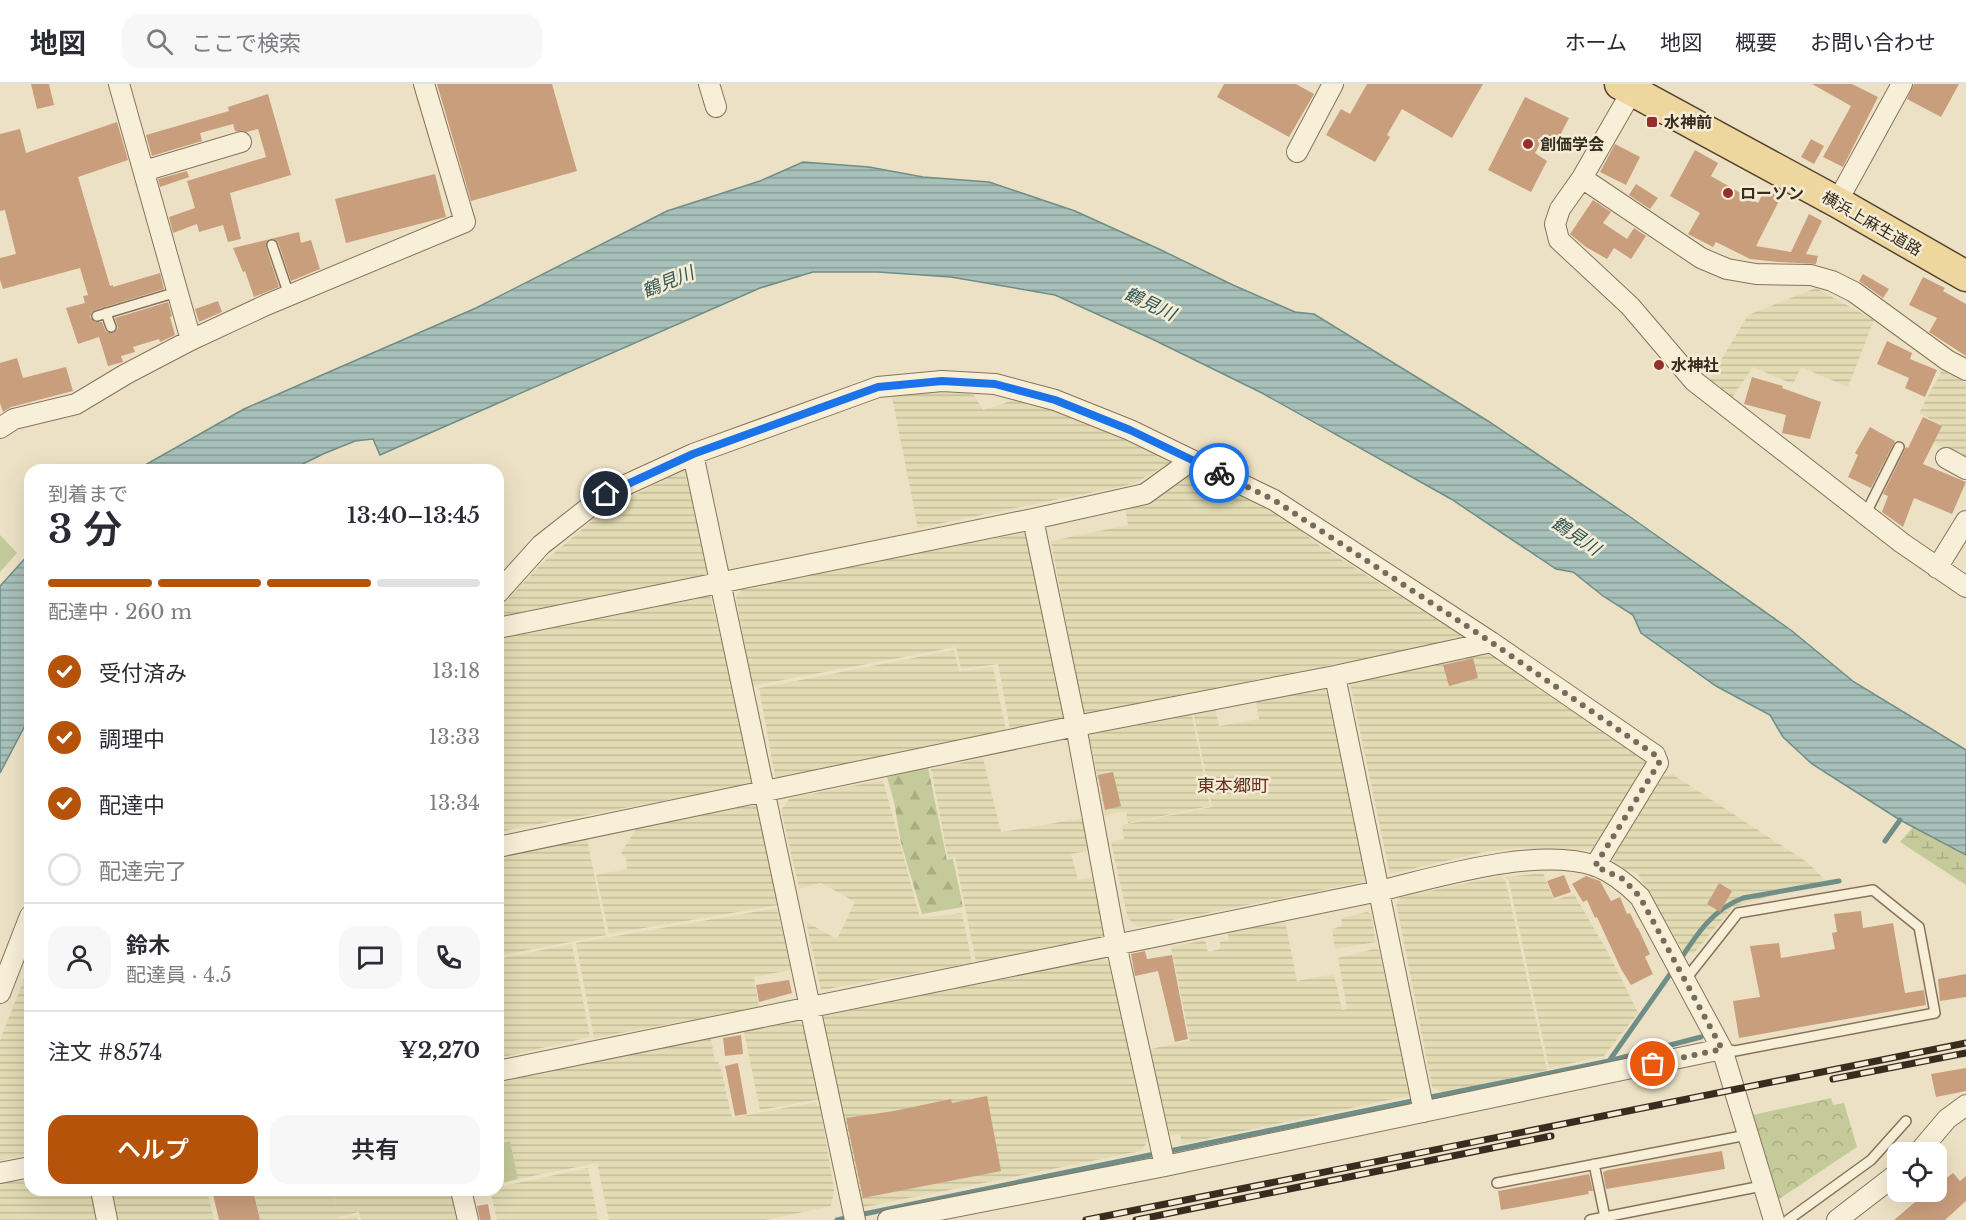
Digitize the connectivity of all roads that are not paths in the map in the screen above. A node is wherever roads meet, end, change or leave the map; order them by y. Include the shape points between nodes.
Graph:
1 (119, 84) edge
2 (424, 84) edge
3 (709, 84) edge
4 (1333, 84) edge
5 (1902, 84) edge
6 (1626, 87) edge
7 (716, 107) dead end
8 (241, 142) dead end
9 (1297, 152) dead end
10 (144, 171) junction
11 (1582, 178) junction
12 (1837, 202) junction
13 (272, 245) dead end
14 (1966, 276) edge
15 (177, 292) junction
16 (289, 295) junction
17 (111, 327) dead end
18 (191, 340) junction
19 (1966, 370) edge
20 (0, 428) edge
21 (1899, 447) dead end
22 (693, 454) junction
23 (1946, 458) dead end
24 (1192, 460) junction
25 (1966, 469) edge
26 (1865, 515) junction
27 (1033, 519) junction
28 (1966, 521) edge
29 (1937, 568) junction
30 (720, 582) junction
31 (504, 586) edge
32 (1966, 587) edge
33 (504, 626) edge
34 (1491, 642) junction
35 (1335, 676) junction
36 (1076, 726) junction
37 (765, 790) junction
38 (504, 847) edge
39 (1595, 866) junction
40 (1379, 891) junction
41 (1116, 944) junction
42 (23, 948) edge
43 (1680, 971) junction
44 (0, 993) edge
45 (811, 1007) junction
46 (1722, 1049) junction
47 (504, 1070) edge
48 (1423, 1104) junction
49 (1966, 1105) edge
50 (1906, 1120) dead end
51 (1747, 1135) junction
52 (1927, 1142) edge
53 (1163, 1157) junction
54 (1594, 1164) junction
55 (24, 1168) edge
56 (0, 1173) edge
57 (1887, 1181) edge
58 (1497, 1183) dead end
59 (1762, 1186) junction
60 (102, 1196) edge
61 (462, 1196) edge
62 (854, 1215) edge
63 (1605, 1217) junction
64 (107, 1220) edge
65 (468, 1220) edge
66 (888, 1220) edge
67 (1590, 1220) edge
68 (1774, 1220) edge
69 (1788, 1220) edge
70 (1836, 1220) edge

1 - 10 street
2 - 16 street via 465,222
3 - 7 street
4 - 9 street
5 - 12 street
6 - 11 street
6 - 12 main road, 横浜上麻生道路
8 - 10 street
10 - 15 street
11 - 19 street via 1701,258 1727,269 1811,275 1832,281 1854,292
11 - 26 street via 1560,209 1555,224 1558,240 1630,306 1694,381
12 - 14 main road, 横浜上麻生道路
13 - 16 lane
15 - 17 lane via 102,314
15 - 18 street
16 - 18 street
18 - 20 street via 76,404 14,419
21 - 26 lane
22 - 24 street via 878,387 942,381 995,384 1055,400
22 - 30 street
22 - 31 street via 606,494 541,545
23 - 25 street
24 - 27 street via 1145,494
24 - 34 street via 1274,500
26 - 29 street
27 - 30 street
27 - 36 street
28 - 29 street
29 - 32 street
30 - 33 street
30 - 37 street
34 - 35 street
34 - 39 street via 1658,757 1659,763
35 - 36 street
35 - 40 street
36 - 37 street
36 - 41 street
37 - 38 street
37 - 45 street
39 - 40 street via 1564,861 1482,866
39 - 43 street via 1623,879 1640,897
40 - 41 street
40 - 48 street
41 - 45 street
41 - 53 street
42 - 44 street
43 - 46 street
43 - 46 lane via 1738,913 1873,890 1919,927 1935,1013 1735,1051
45 - 47 street
45 - 62 street
46 - 48 street
46 - 51 street
48 - 53 street
49 - 52 street via 1947,1119
50 - 69 lane via 1871,1160
51 - 54 lane
51 - 59 street
53 - 66 street
54 - 58 lane
54 - 63 lane
55 - 56 street
57 - 70 street
59 - 63 lane
59 - 68 street
60 - 64 street
61 - 65 street
63 - 67 lane

